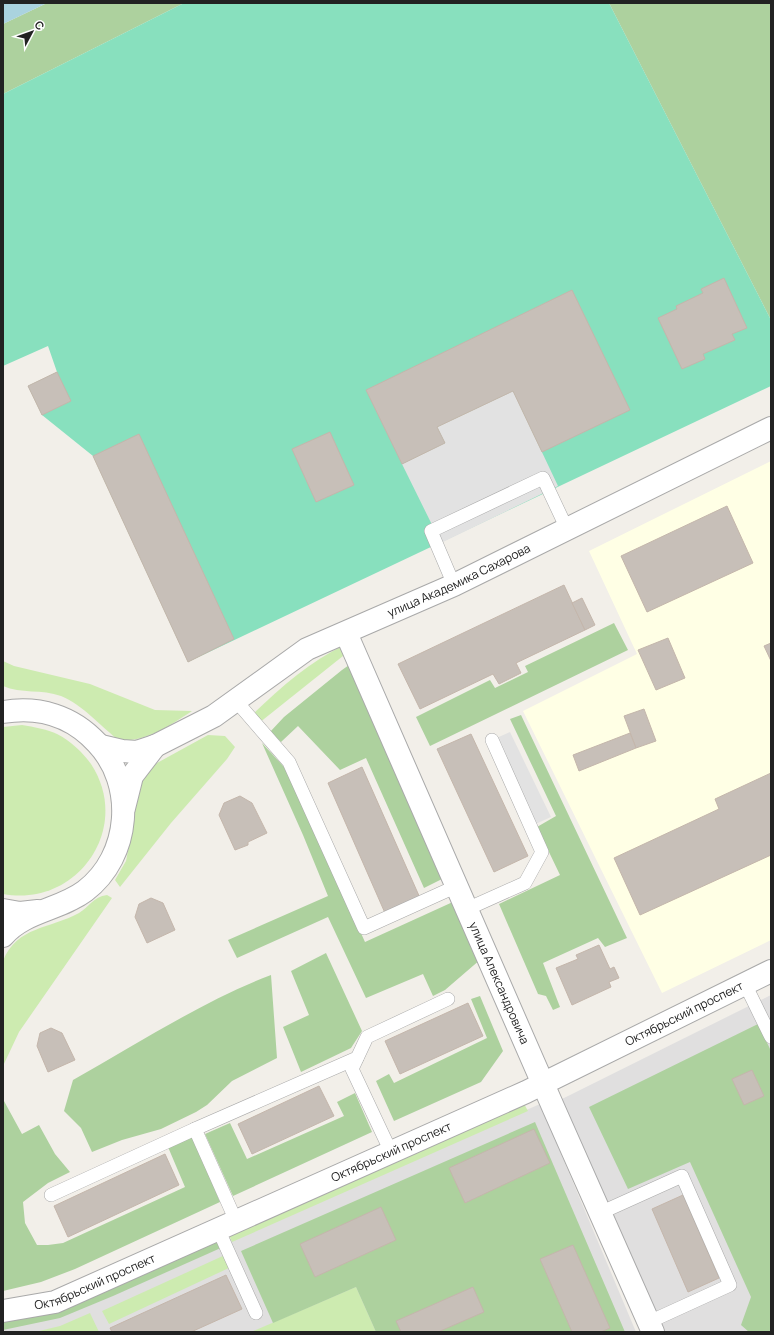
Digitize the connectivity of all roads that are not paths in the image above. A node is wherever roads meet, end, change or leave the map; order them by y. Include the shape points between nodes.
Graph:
1 (771, 428) edge
2 (567, 529) junction
3 (454, 585) junction
4 (346, 632) junction
5 (3, 701) edge
6 (236, 701) junction
7 (35, 710) junction
8 (3, 712) edge
9 (492, 740) dead end
10 (100, 746) junction
11 (155, 746) junction
12 (124, 808) junction
13 (457, 886) junction
14 (467, 909) junction
15 (3, 910) edge
16 (43, 911) junction
17 (3, 936) edge
18 (771, 971) edge
19 (745, 984) junction
20 (448, 999) dead end
21 (771, 1037) edge
22 (357, 1058) junction
23 (543, 1084) junction
24 (196, 1129) junction
25 (391, 1152) junction
26 (51, 1195) dead end
27 (600, 1213) junction
28 (227, 1225) junction
29 (3, 1311) edge
30 (256, 1313) dead end
31 (651, 1327) edge

1 - 2 street, улица Академика Сахарова
2 - 3 street, улица Академика Сахарова
2 - 3 lane via 543,478 431,531
3 - 4 street, улица Академика Сахарова
4 - 6 street, улица Академика Сахарова via 307,649
4 - 13 street, улица Александровича
5 - 7 street
6 - 11 street, улица Академика Сахарова via 214,716
6 - 13 lane via 289,762 364,928
7 - 8 street, улица Академика Сахарова
7 - 10 street, улица Академика Сахарова via 50,713 78,726
9 - 14 lane via 542,852 525,883
10 - 11 street, улица Академика Сахарова via 137,752
10 - 12 street, улица Академика Сахарова via 117,775
11 - 12 street, улица Академика Сахарова via 132,776
12 - 16 street, улица Академика Сахарова via 122,831 115,854 102,874 86,891 66,903
13 - 14 street, улица Александровича
14 - 23 street, улица Александровича
15 - 16 street, улица Академика Сахарова via 20,913
16 - 17 street, улица Академика Сахарова via 19,922
18 - 19 street, Октябрьский проспект
19 - 21 lane
19 - 23 street, Октябрьский проспект
20 - 22 lane via 367,1037
22 - 24 lane
22 - 25 lane via 352,1069
23 - 25 street, Октябрьский проспект
23 - 27 street, улица Александровича
24 - 26 lane
24 - 28 lane
25 - 28 street, Октябрьский проспект
27 - 31 street, улица Александровича
27 - 31 lane via 682,1176 730,1285
28 - 29 street, Октябрьский проспект via 55,1302
28 - 30 lane

